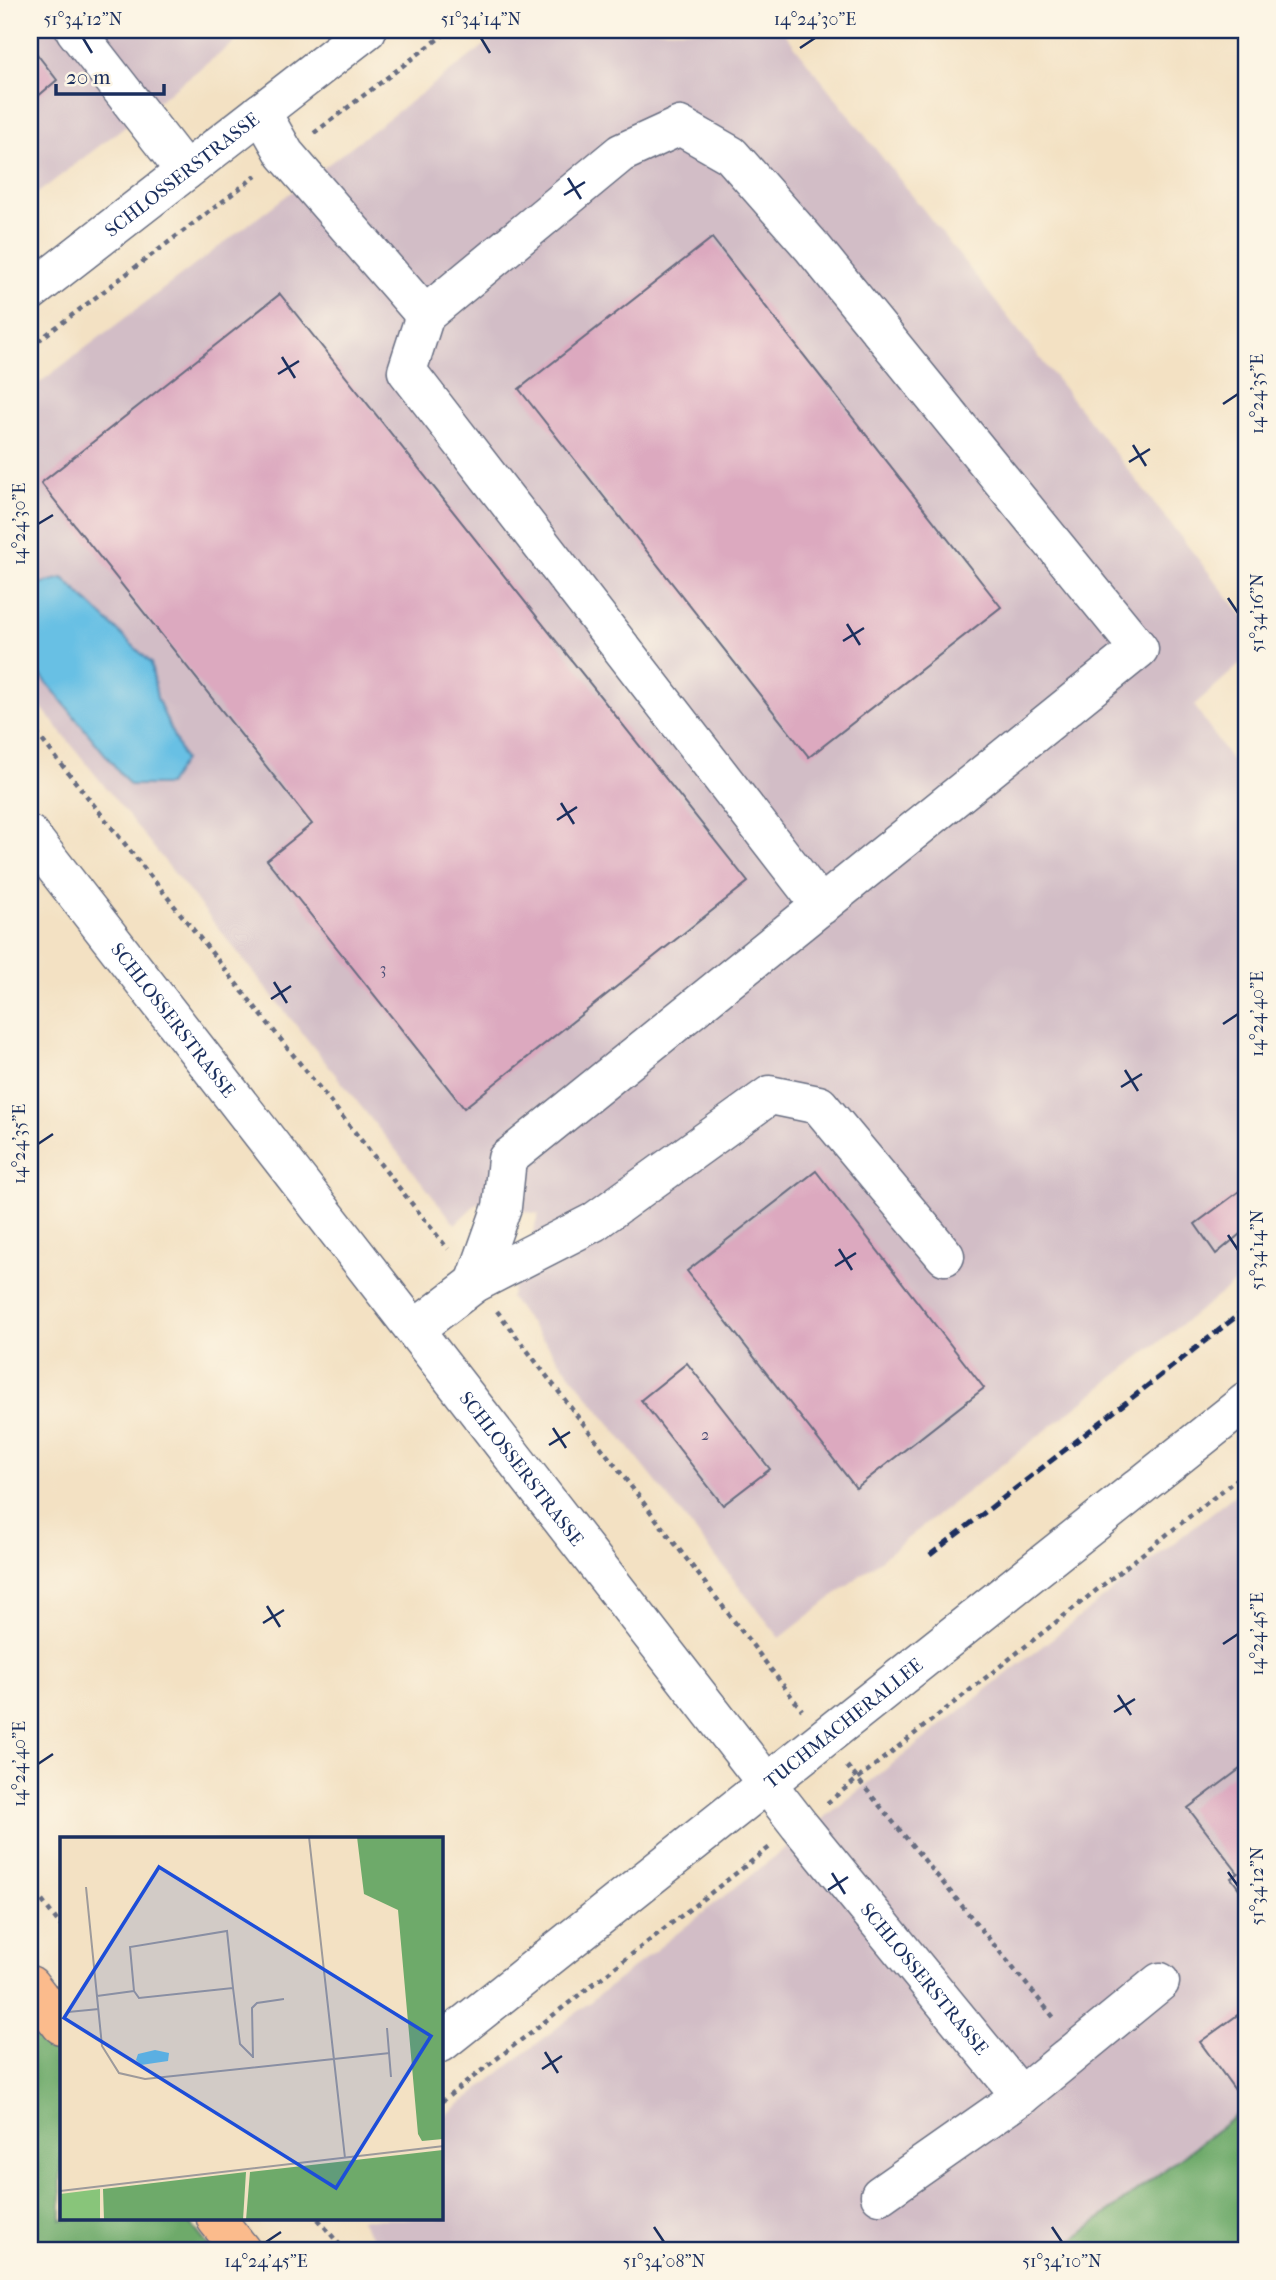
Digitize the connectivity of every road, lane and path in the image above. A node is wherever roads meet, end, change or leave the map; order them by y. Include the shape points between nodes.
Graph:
1 (75, 30) edge
2 (367, 30) edge
3 (450, 30) edge
4 (261, 113) junction
5 (285, 154) junction
6 (185, 171) junction
7 (30, 292) edge
8 (425, 315) junction
9 (30, 347) edge
10 (30, 725) edge
11 (30, 835) edge
12 (821, 906) junction
13 (945, 1256) dead end
14 (475, 1283) junction
15 (415, 1329) junction
16 (1246, 1402) edge
17 (1246, 1472) edge
18 (824, 1738) junction
19 (857, 1778) junction
20 (768, 1782) junction
21 (800, 1825) junction
22 (30, 1885) edge
23 (60, 1925) edge
24 (1160, 1982) dead end
25 (30, 1985) edge
26 (60, 2024) edge
27 (443, 2041) edge
28 (1079, 2047) junction
29 (1021, 2096) junction
30 (443, 2100) edge
31 (880, 2195) dead end
32 (218, 2220) edge
33 (319, 2220) edge
34 (241, 2250) edge
35 (344, 2250) edge

1 - 6 street
2 - 4 street, SCHLOSSERSTRASSE
3 - 5 path
4 - 5 street
4 - 6 street, SCHLOSSERSTRASSE
5 - 8 street
5 - 9 path
6 - 7 street, SCHLOSSERSTRASSE
8 - 12 street via 407,371
8 - 12 street via 621,153 680,126 731,155 813,248 1139,649
10 - 14 path
11 - 15 street, SCHLOSSERSTRASSE
12 - 14 street via 507,1159 502,1207
13 - 14 street via 820,1105 770,1095 594,1222
14 - 15 street
14 - 18 path
15 - 20 street, SCHLOSSERSTRASSE
16 - 18 street, TUCHMACHERALLEE
17 - 19 path
18 - 19 path
18 - 20 street, TUCHMACHERALLEE
19 - 21 path
19 - 28 path
20 - 21 street, SCHLOSSERSTRASSE
20 - 27 street, TUCHMACHERALLEE
21 - 29 street, SCHLOSSERSTRASSE
21 - 30 path
22 - 23 path
24 - 28 street
25 - 26 main road
28 - 29 street
29 - 31 street
32 - 34 main road
33 - 35 path

